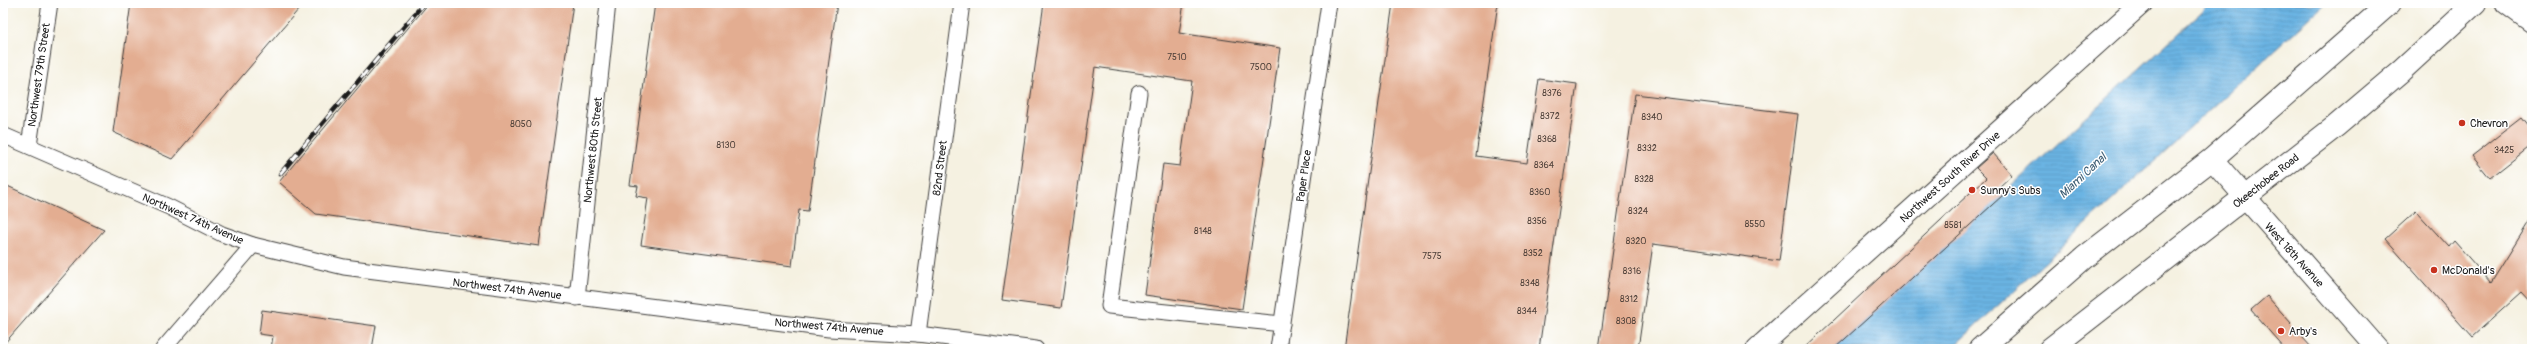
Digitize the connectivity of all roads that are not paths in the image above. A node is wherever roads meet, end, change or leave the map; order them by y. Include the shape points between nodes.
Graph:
1 (50, 3) edge
2 (608, 3) edge
3 (962, 3) edge
4 (1329, 3) edge
5 (2142, 3) edge
6 (2390, 3) edge
7 (2475, 3) edge
8 (2506, 3) edge
9 (2532, 22) edge
10 (1139, 93) dead end
11 (3, 135) edge
12 (29, 146) junction
13 (2212, 159) junction
14 (2244, 198) junction
15 (253, 245) junction
16 (577, 298) junction
17 (1282, 324) junction
18 (918, 334) junction
19 (163, 349) edge
20 (1036, 349) edge
21 (1278, 349) edge
22 (1757, 349) edge
23 (1980, 349) edge
24 (2050, 349) edge
25 (2378, 349) edge

1 - 12 street, Northwest 79th Street
2 - 16 street, Northwest 80th Street
3 - 18 street, 82nd Street
4 - 17 street, Paper Place
5 - 22 street, Northwest South River Drive
6 - 13 highway
7 - 14 highway, Okeechobee Road via 2389,81
8 - 9 street
10 - 17 street via 1109,306
11 - 12 street, Northwest 74th Avenue
12 - 15 street, Northwest 74th Avenue via 169,207 222,234
13 - 14 street, West 18th Avenue
13 - 23 highway via 2086,257
14 - 24 highway, Okeechobee Road
14 - 25 street, West 18th Avenue
15 - 16 street, Northwest 74th Avenue via 344,267
15 - 19 street
16 - 18 street, Northwest 74th Avenue via 829,330
17 - 21 street, Paper Place
18 - 20 street, Northwest 74th Avenue

